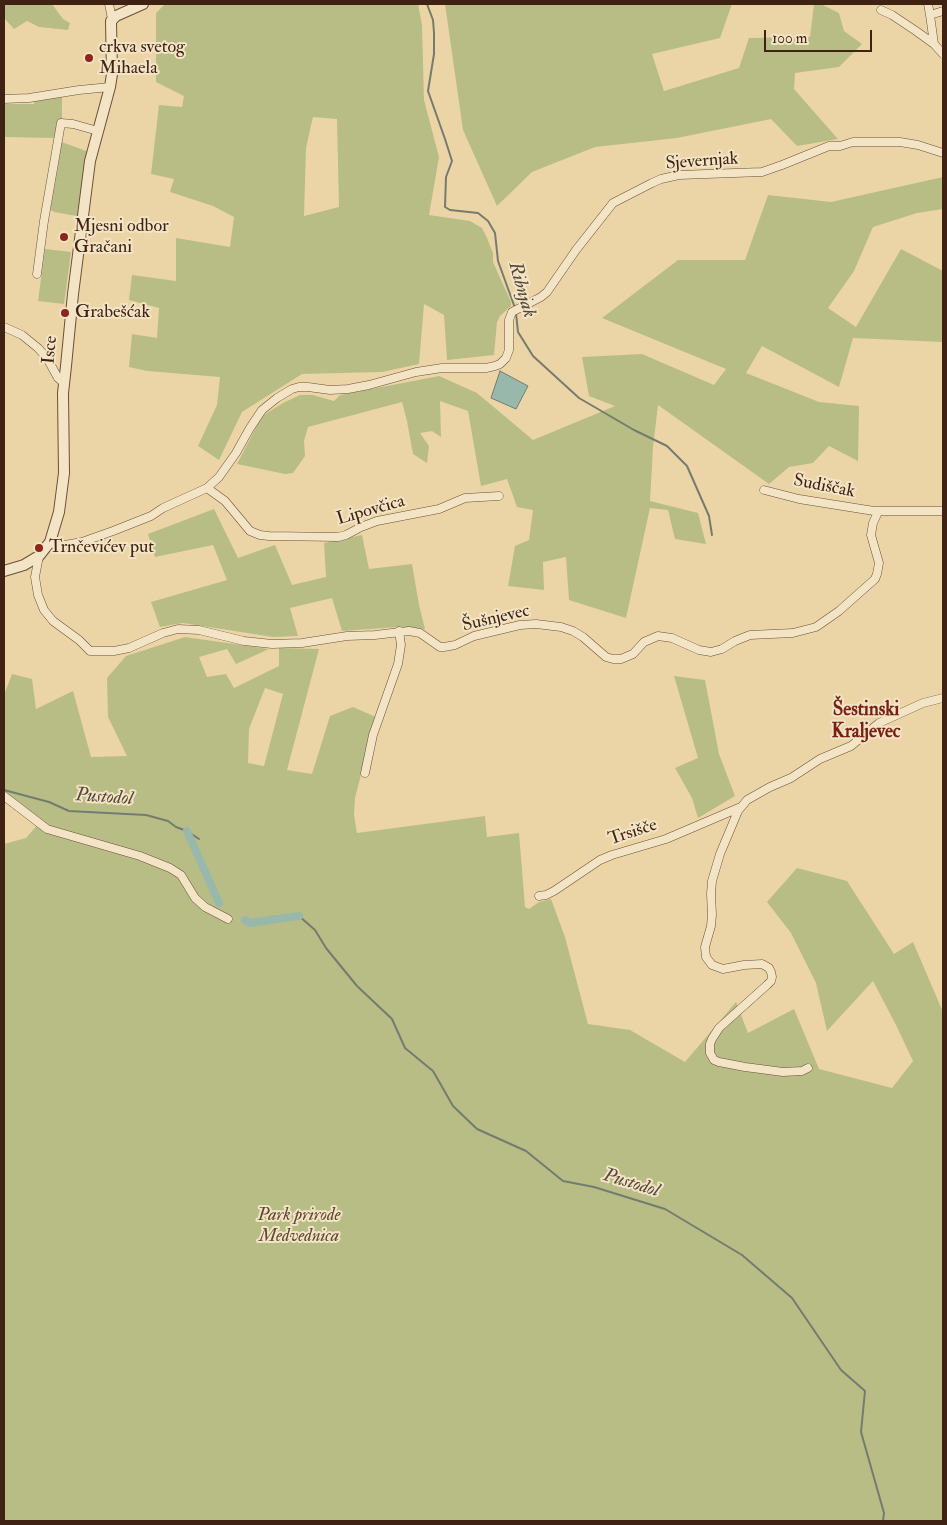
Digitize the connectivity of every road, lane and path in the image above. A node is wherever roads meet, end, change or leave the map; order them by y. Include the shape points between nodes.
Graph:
1 (109, 4) edge
2 (143, 4) edge
3 (928, 4) edge
4 (881, 10) dead end
5 (943, 11) edge
6 (930, 15) junction
7 (112, 18) junction
8 (934, 44) junction
9 (943, 54) edge
10 (110, 87) junction
11 (4, 99) edge
12 (98, 131) junction
13 (943, 153) edge
14 (37, 274) dead end
15 (4, 327) edge
16 (64, 383) junction
17 (207, 488) junction
18 (764, 490) dead end
19 (499, 496) dead end
20 (943, 511) edge
21 (878, 512) junction
22 (50, 542) junction
23 (39, 556) junction
24 (24, 565) junction
25 (4, 571) edge
26 (35, 577) junction
27 (399, 631) junction
28 (943, 698) edge
29 (365, 773) dead end
30 (4, 796) edge
31 (741, 807) junction
32 (539, 896) dead end
33 (228, 919) dead end
34 (808, 1068) dead end

1 - 7 street
2 - 7 street
3 - 6 street
4 - 8 street
5 - 6 street
6 - 8 street
7 - 10 street, Isce
8 - 9 street
10 - 11 street
10 - 12 street, Isce
12 - 14 street via 61,123
12 - 16 street, Isce via 86,189
13 - 17 street, Sjevernjak via 900,142 853,142 822,149 762,172 679,175 652,183 613,204 576,250 553,286 541,297 512,312 509,350 500,364 486,368 442,368 416,372 348,389 292,389 262,410 219,477
15 - 16 street via 18,332 38,348
16 - 22 street, Isce via 64,473 56,526
17 - 19 street, Lipovčica via 225,500 250,531 269,536 338,537 376,521 439,509 465,498
17 - 22 street via 151,516 82,542 58,546
18 - 21 street, Sudiščak
20 - 21 street
21 - 27 street, Šušnjevec via 871,535 879,563 875,579 829,618 802,631 750,635 711,652 658,636 621,659 606,656 578,634 552,626 520,626 474,636 444,647 420,633
22 - 23 street
23 - 24 street
23 - 26 street
24 - 25 street
24 - 26 street
26 - 27 street via 40,602 48,616 87,649 94,651 129,648 178,629 272,644
27 - 29 street via 398,664 375,727
28 - 31 street via 879,722 851,746 770,786
30 - 33 street via 46,830 140,856 170,868 181,875 205,907
31 - 32 street, Trsišče via 666,839 600,860 554,891
31 - 34 street via 723,845 712,881 711,926 705,953 709,962 718,967 762,964 769,968 772,977 758,994 719,1028 710,1044 710,1053 714,1060 745,1068 783,1072

